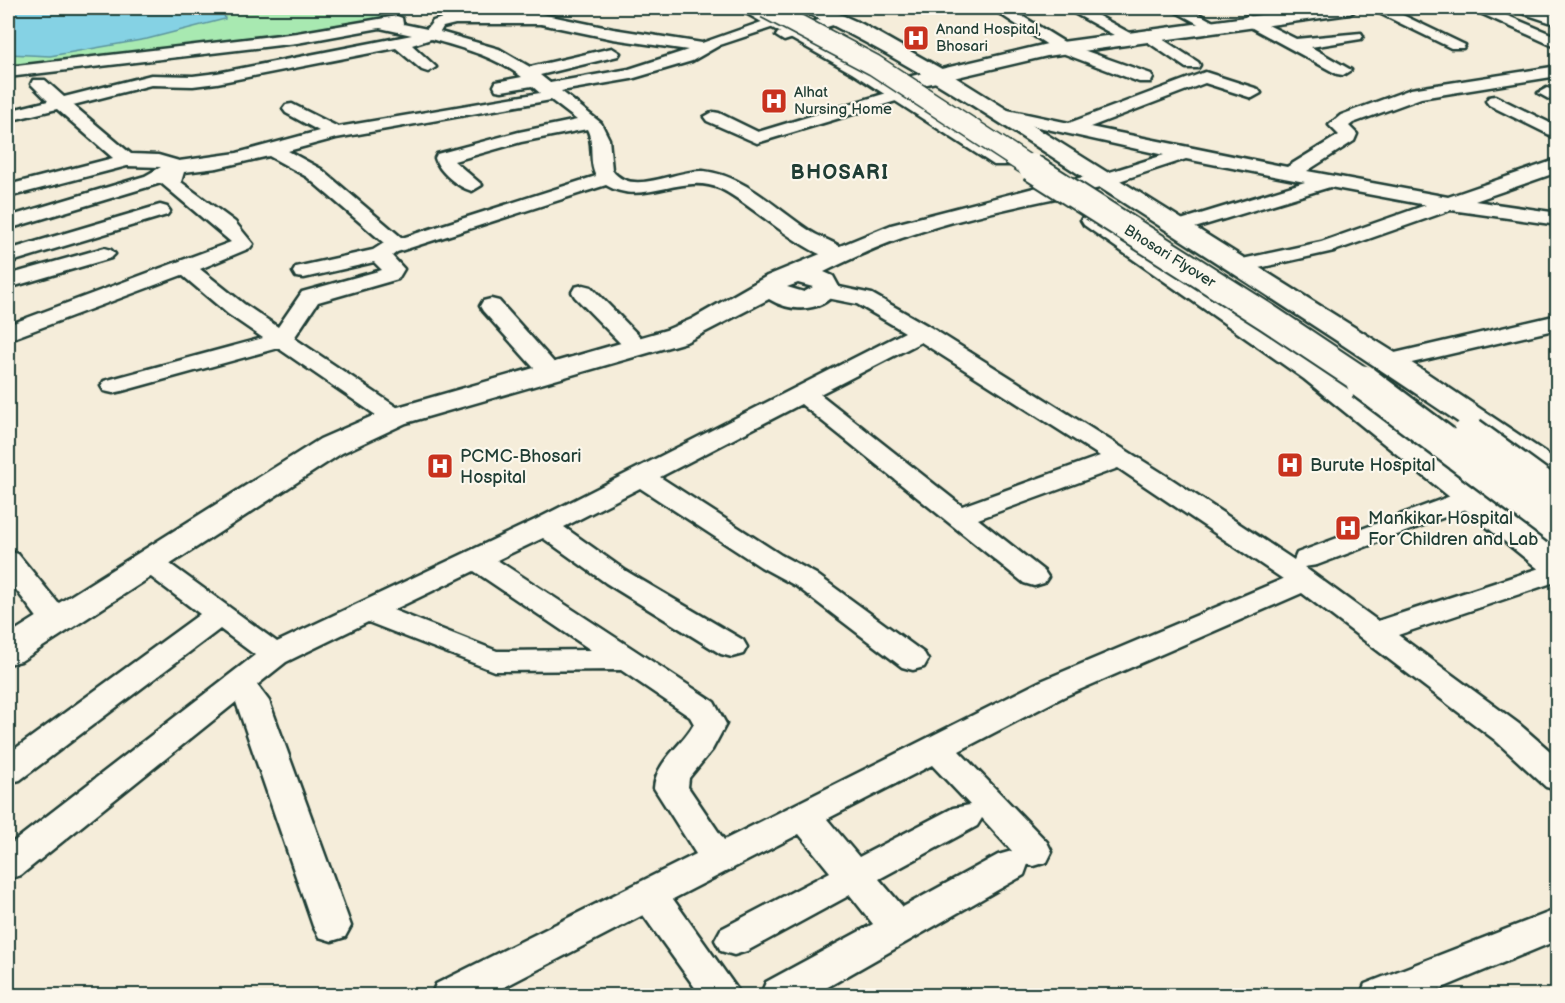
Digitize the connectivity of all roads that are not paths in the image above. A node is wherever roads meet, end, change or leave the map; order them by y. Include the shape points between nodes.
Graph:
1 (746, 8) edge
2 (812, 8) edge
3 (999, 8) edge
4 (1073, 8) edge
5 (1177, 8) edge
6 (1350, 8) edge
7 (1377, 8) edge
8 (1477, 8) edge
9 (1521, 8) edge
10 (1317, 9) edge
11 (453, 13) edge
12 (782, 17) edge
13 (837, 20) junction
14 (1248, 20) junction
15 (1557, 21) edge
16 (381, 24) junction
17 (1211, 25) junction
18 (430, 34) junction
19 (1138, 36) junction
20 (1355, 36) dead end
21 (400, 43) junction
22 (1557, 43) edge
23 (1294, 44) junction
24 (1457, 45) dead end
25 (225, 46) junction
26 (706, 48) junction
27 (1063, 48) junction
28 (612, 53) dead end
29 (69, 64) junction
30 (1192, 65) dead end
31 (660, 66) junction
32 (428, 67) dead end
33 (1343, 70) dead end
34 (8, 72) edge
35 (1557, 72) edge
36 (236, 75) junction
37 (940, 76) junction
38 (1145, 78) dead end
39 (151, 80) junction
40 (39, 84) dead end
41 (540, 84) junction
42 (502, 86) dead end
43 (895, 91) junction
44 (1252, 93) dead end
45 (1495, 101) dead end
46 (61, 105) junction
47 (490, 108) junction
48 (292, 109) dead end
49 (998, 113) junction
50 (8, 116) edge
51 (713, 117) dead end
52 (592, 123) junction
53 (1072, 128) junction
54 (335, 133) junction
55 (1557, 134) edge
56 (519, 136) junction
57 (273, 150) junction
58 (1185, 154) junction
59 (127, 160) junction
60 (1557, 165) edge
61 (176, 167) junction
62 (1291, 173) junction
63 (609, 178) junction
64 (1104, 180) junction
65 (1334, 180) junction
66 (472, 185) dead end
67 (8, 190) edge
68 (1049, 190) junction
69 (1447, 203) junction
70 (1557, 207) edge
71 (160, 211) dead end
72 (1533, 215) junction
73 (1557, 219) edge
74 (8, 223) edge
75 (1178, 227) junction
76 (390, 250) junction
77 (104, 254) dead end
78 (839, 255) junction
79 (8, 257) edge
80 (1241, 266) junction
81 (186, 268) junction
82 (304, 272) dead end
83 (784, 281) junction
84 (8, 282) edge
85 (825, 291) joint
86 (583, 292) dead end
87 (492, 306) dead end
88 (1557, 322) edge
89 (922, 332) junction
90 (8, 333) edge
91 (281, 340) junction
92 (638, 348) junction
93 (1390, 361) junction
94 (550, 372) junction
95 (112, 387) dead end
96 (803, 393) junction
97 (395, 417) junction
98 (1120, 458) junction
99 (1554, 470) edge
100 (642, 477) junction
101 (1472, 498) junction
102 (1557, 498) edge
103 (958, 517) junction
104 (545, 526) junction
105 (1557, 528) edge
106 (476, 559) junction
107 (8, 560) edge
108 (149, 562) junction
109 (1557, 569) edge
110 (1306, 570) junction
111 (1034, 577) dead end
112 (368, 611) junction
113 (220, 614) junction
114 (56, 621) junction
115 (1374, 633) junction
116 (732, 647) dead end
117 (8, 652) edge
118 (275, 655) junction
119 (628, 660) junction
120 (913, 660) dead end
121 (238, 684) junction
122 (936, 748) junction
123 (8, 771) edge
124 (1557, 778) edge
125 (804, 815) junction
126 (965, 817) dead end
127 (718, 859) junction
128 (8, 865) edge
129 (856, 875) junction
130 (649, 894) junction
131 (1557, 924) edge
132 (332, 926) dead end
133 (898, 928) junction
134 (734, 940) dead end
135 (780, 994) dead end
136 (450, 996) edge
137 (723, 996) edge
138 (1379, 996) edge

1 - 12 main road
2 - 13 main road
3 - 27 street
4 - 19 street
5 - 17 street
6 - 10 main road
7 - 24 street
8 - 22 street
9 - 15 street
10 - 14 main road
11 - 16 street
11 - 18 street
11 - 26 street via 541,20
12 - 13 street
12 - 26 street
12 - 31 street via 709,59
12 - 43 main road
12 - 102 main road, Bhosari Flyover, bridge via 893,61 1396,379
12 - 105 main road, Bhosari Flyover, bridge via 874,65 1267,316 1370,386
13 - 37 main road
14 - 17 main road
14 - 23 street
16 - 18 street
16 - 25 street
17 - 19 main road
18 - 21 street
18 - 41 street via 493,52
19 - 27 main road
19 - 30 street
20 - 23 street
21 - 32 street
21 - 36 street
23 - 33 street
25 - 29 street
25 - 36 street
26 - 31 street
27 - 37 main road
27 - 38 street
28 - 41 street
29 - 34 street
29 - 39 street via 90,77
31 - 41 street via 631,74
35 - 62 street via 1430,90 1357,116 1338,125 1348,137
36 - 39 street via 192,81
37 - 43 main road
37 - 49 main road
39 - 46 street
40 - 46 street
41 - 42 street
41 - 47 street
41 - 52 street
43 - 51 street via 757,138
43 - 68 main road
44 - 53 street via 1205,77
45 - 55 street
46 - 50 street
46 - 59 street
47 - 54 street
47 - 56 street
48 - 54 street
49 - 53 street
49 - 64 main road
52 - 56 street
52 - 63 street via 599,137 600,165
53 - 58 street
54 - 57 street
56 - 66 street via 444,158 446,165
57 - 61 street via 224,162
57 - 76 street via 314,173
58 - 62 street
58 - 64 street
59 - 61 street
59 - 67 street
60 - 69 street
61 - 74 street via 152,180
61 - 81 street via 171,183 213,213 243,244
62 - 65 street
63 - 76 street
63 - 78 street via 633,190 694,177 717,180
64 - 68 main road
64 - 75 main road
65 - 69 street
65 - 75 street
68 - 78 main road via 900,230
68 - 101 main road via 1314,373
69 - 72 street
69 - 80 street via 1327,247
70 - 72 street
71 - 79 street
72 - 73 street
75 - 80 main road
76 - 82 street
76 - 91 street via 381,257 393,269 390,274 310,297
77 - 84 street
78 - 83 main road
80 - 93 main road
81 - 90 street via 45,316
81 - 91 street
83 - 85 main road via 819,279 826,286
83 - 92 main road via 702,325
85 - 89 street via 864,300
86 - 92 street
87 - 94 street
88 - 93 street
89 - 96 street
89 - 98 street
91 - 95 street
91 - 97 street
92 - 94 main road
93 - 99 main road
94 - 97 main road
96 - 100 street
96 - 103 street
97 - 108 main road via 331,446
98 - 103 street
98 - 110 street
99 - 101 street
100 - 104 street
100 - 120 street via 806,580
101 - 109 main road
101 - 110 street
103 - 111 street
104 - 106 street
104 - 116 street via 616,577
106 - 112 street
106 - 119 street
107 - 114 street
108 - 113 street
108 - 114 main road
109 - 115 street
110 - 115 street
110 - 122 street
112 - 118 street
112 - 119 street via 494,661
113 - 118 street
113 - 123 street
114 - 117 main road
115 - 124 street via 1507,732
118 - 121 street
119 - 127 street via 703,710 710,724 672,775 671,788
121 - 128 street
121 - 132 street via 253,701
122 - 125 street
122 - 133 street via 1023,858
125 - 127 street
125 - 129 street
126 - 129 street
127 - 130 street
129 - 133 street
129 - 134 street
130 - 136 street
130 - 137 street
131 - 138 street
133 - 135 street

